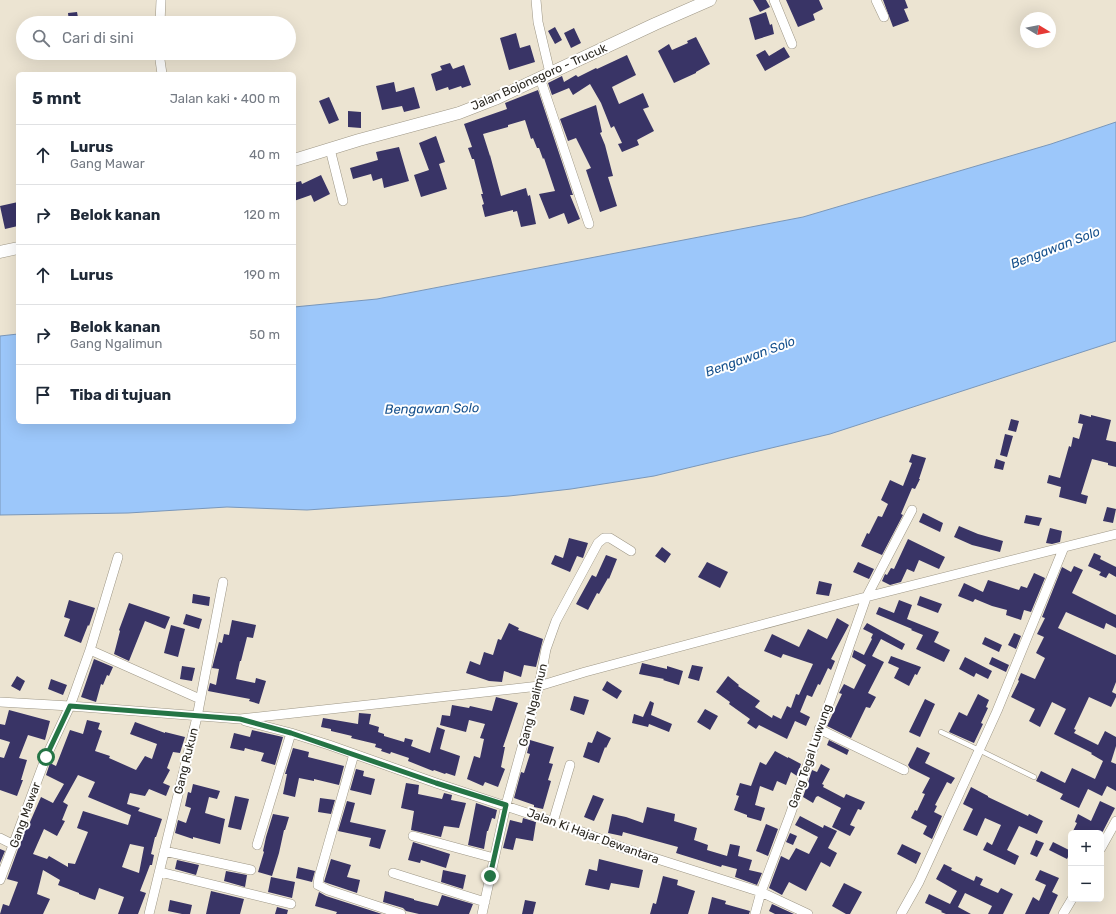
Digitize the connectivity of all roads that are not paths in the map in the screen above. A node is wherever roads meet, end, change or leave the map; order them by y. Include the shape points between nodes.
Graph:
1 (161, 0) edge
2 (536, 0) edge
3 (710, 0) edge
4 (774, 0) edge
5 (876, 0) edge
6 (160, 16) edge
7 (884, 18) dead end
8 (792, 44) dead end
9 (160, 60) edge
10 (162, 72) edge
11 (546, 75) junction
12 (330, 149) junction
13 (296, 159) edge
14 (343, 201) dead end
15 (589, 224) dead end
16 (16, 248) edge
17 (0, 252) edge
18 (912, 510) dead end
19 (1116, 534) edge
20 (1064, 547) junction
21 (631, 551) dead end
22 (118, 557) dead end
23 (223, 582) dead end
24 (866, 598) junction
25 (90, 650) junction
26 (539, 686) junction
27 (200, 699) junction
28 (0, 702) edge
29 (70, 706) junction
30 (197, 716) junction
31 (240, 719) junction
32 (819, 728) junction
33 (941, 732) dead end
34 (291, 733) junction
35 (980, 750) junction
36 (354, 754) junction
37 (570, 765) dead end
38 (904, 770) dead end
39 (1034, 777) dead end
40 (506, 805) junction
41 (1116, 821) edge
42 (553, 822) junction
43 (413, 836) dead end
44 (0, 838) edge
45 (1104, 843) edge
46 (14, 845) junction
47 (257, 845) dead end
48 (164, 851) junction
49 (494, 858) junction
50 (251, 870) dead end
51 (160, 872) junction
52 (394, 873) dead end
53 (0, 880) edge
54 (761, 892) junction
55 (484, 902) junction
56 (1070, 902) edge
57 (291, 904) dead end
58 (149, 914) edge
59 (401, 914) edge
60 (482, 914) edge
61 (755, 914) edge
62 (808, 914) edge
63 (901, 914) edge
64 (1063, 914) edge

1 - 6 street
2 - 11 street
3 - 11 street, Jalan Bojonegoro - Trucuk
4 - 8 street
5 - 7 street
9 - 10 street
11 - 12 street, Jalan Bojonegoro - Trucuk via 459,113
11 - 15 street
12 - 13 street, Jalan Bojonegoro - Trucuk
12 - 14 street
16 - 17 street
18 - 24 street, Gang Tegal Luwung
19 - 20 street
20 - 24 street
20 - 35 street
21 - 26 street, Gang Ngalimun via 610,538 604,538 598,543 556,620 546,649
22 - 25 street, Gang Mawar
23 - 27 street, Gang Rukun
24 - 26 street
24 - 32 street, Gang Tegal Luwung
25 - 27 street
25 - 29 street, Gang Mawar
26 - 31 street
26 - 40 street, Gang Ngalimun
27 - 30 street, Gang Rukun
28 - 29 street
29 - 30 street
29 - 46 street, Gang Mawar via 46,757
30 - 31 street
30 - 48 street, Gang Rukun
31 - 34 street, Jalan Ki Hajar Dewantara
32 - 38 street
32 - 54 street, Gang Tegal Luwung
33 - 35 lane
34 - 36 street, Jalan Ki Hajar Dewantara
34 - 47 street
35 - 39 lane
35 - 63 street via 919,882
36 - 40 street, Jalan Ki Hajar Dewantara
36 - 59 street via 318,885
37 - 42 street
40 - 42 street, Jalan Ki Hajar Dewantara
40 - 49 street, Gang Ngalimun
41 - 45 street
42 - 54 street, Jalan Ki Hajar Dewantara via 626,849
43 - 49 street
44 - 46 street
46 - 53 street, Gang Mawar
48 - 50 street
48 - 51 street, Gang Rukun
49 - 55 street, Gang Ngalimun
51 - 57 street
51 - 58 street, Gang Rukun
52 - 55 street
54 - 61 street, Gang Tegal Luwung
54 - 62 street, Jalan Ki Hajar Dewantara
55 - 60 street, Gang Ngalimun
56 - 64 street

